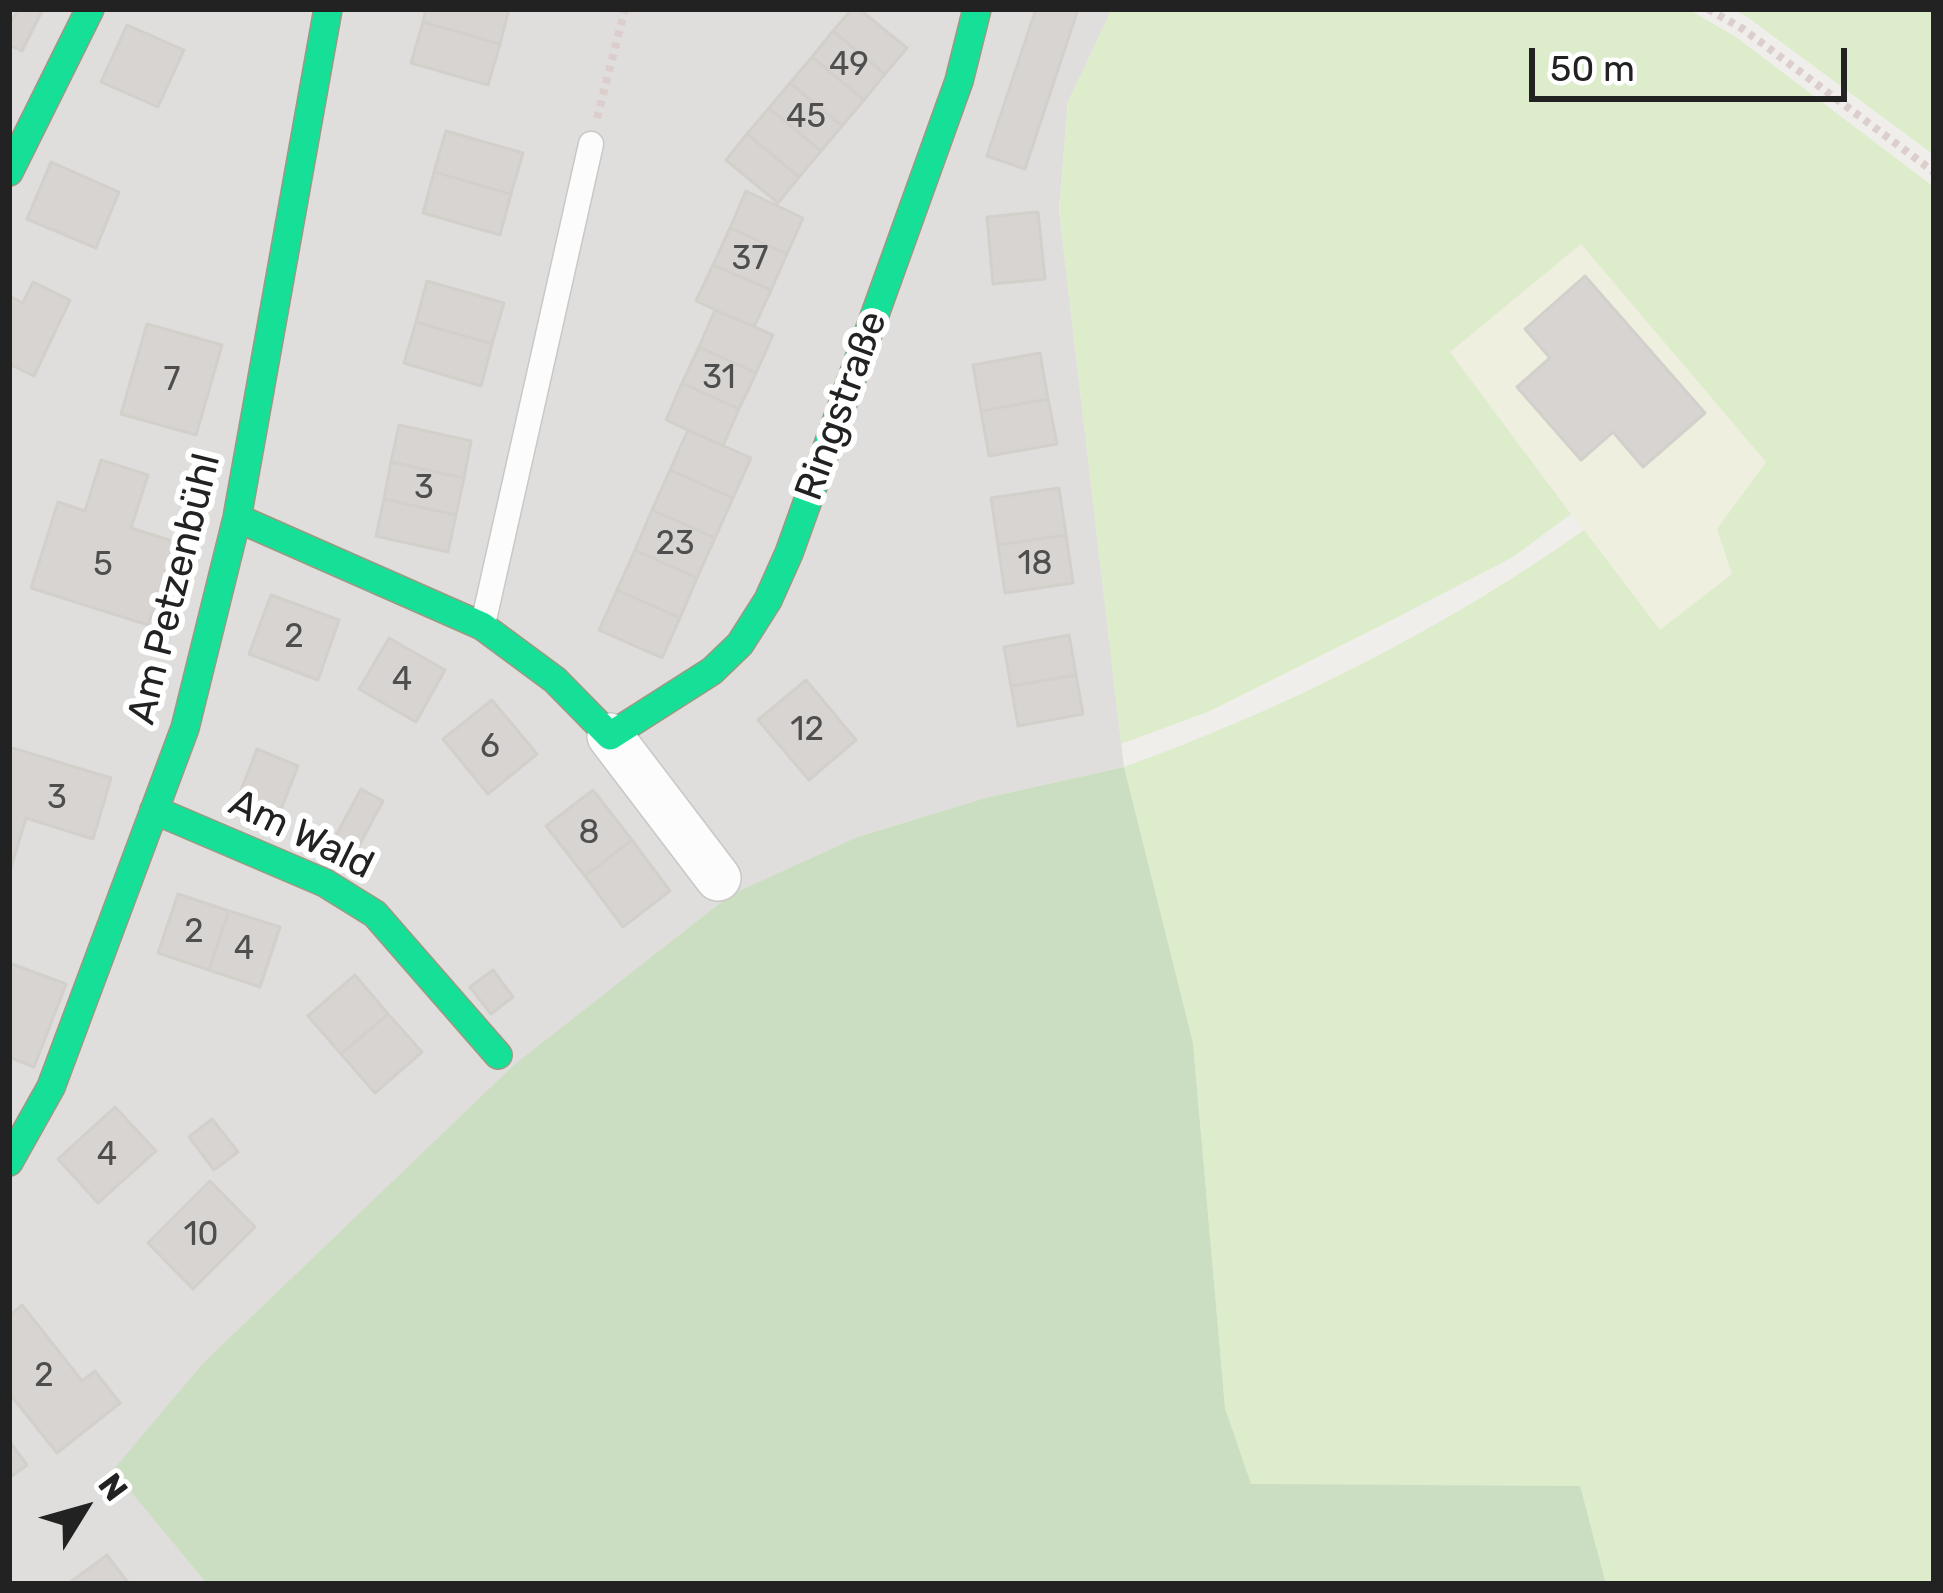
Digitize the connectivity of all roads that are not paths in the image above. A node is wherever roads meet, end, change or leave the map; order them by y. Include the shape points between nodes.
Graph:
1 (90, 9) edge
2 (328, 9) edge
3 (977, 9) edge
4 (591, 144) road end
5 (9, 172) edge
6 (237, 518) junction
7 (482, 626) junction
8 (610, 736) junction
9 (154, 810) junction
10 (718, 878) dead end
11 (497, 1055) dead end
12 (9, 1162) edge

1 - 5 street
2 - 6 street, Am Petzenbühl
3 - 8 street, Ringstraße via 959,81 772,592 739,645 710,671
4 - 7 lane
6 - 7 street
6 - 9 street, Am Petzenbühl via 185,728
7 - 8 street via 555,680
8 - 10 street
9 - 11 street, Am Wald via 325,883 375,914
9 - 12 street, Am Petzenbühl via 51,1088

